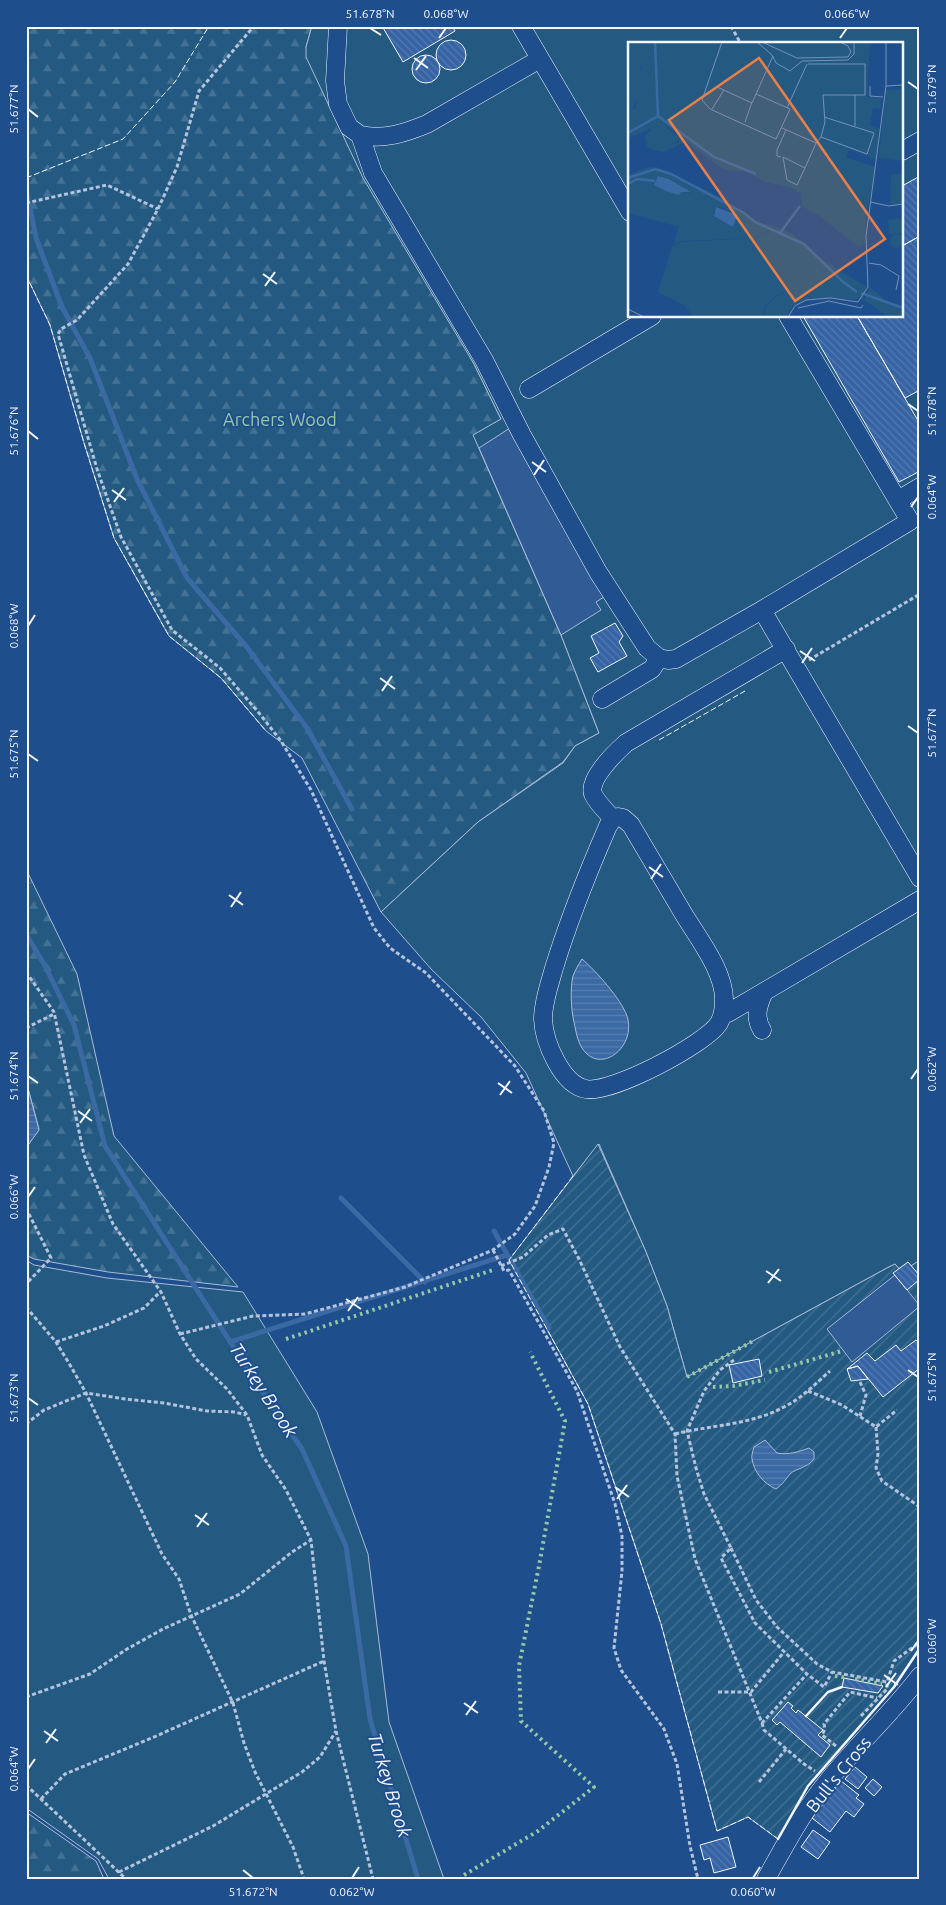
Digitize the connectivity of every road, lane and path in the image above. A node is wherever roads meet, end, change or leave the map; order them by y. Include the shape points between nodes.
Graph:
1 (254, 26) edge
2 (338, 26) edge
3 (521, 26) edge
4 (731, 26) edge
5 (740, 42) edge
6 (540, 59) junction
7 (360, 135) junction
8 (920, 141) edge
9 (904, 150) edge
10 (26, 203) edge
11 (158, 209) junction
12 (628, 209) edge
13 (649, 318) edge
14 (789, 318) edge
15 (529, 389) dead end
16 (920, 487) edge
17 (898, 500) junction
18 (762, 610) junction
19 (786, 649) junction
20 (659, 658) junction
21 (602, 699) dead end
22 (613, 819) junction
23 (920, 878) edge
24 (920, 900) edge
25 (26, 972) edge
26 (764, 992) junction
27 (724, 1012) junction
28 (54, 1014) junction
29 (26, 1028) edge
30 (762, 1030) dead end
31 (26, 1208) edge
32 (493, 1250) junction
33 (501, 1266) junction
34 (26, 1284) edge
35 (161, 1292) junction
36 (26, 1307) edge
37 (180, 1334) junction
38 (56, 1342) junction
39 (734, 1360) dead end
40 (830, 1371) dead end
41 (860, 1382) dead end
42 (808, 1391) junction
43 (86, 1393) junction
44 (897, 1410) dead end
45 (247, 1415) junction
46 (860, 1416) junction
47 (26, 1424) edge
48 (876, 1427) junction
49 (687, 1431) junction
50 (675, 1434) junction
51 (920, 1507) edge
52 (311, 1540) junction
53 (731, 1548) junction
54 (191, 1615) junction
55 (920, 1642) edge
56 (784, 1652) junction
57 (324, 1661) junction
58 (832, 1672) junction
59 (807, 1674) junction
60 (920, 1676) edge
61 (887, 1682) junction
62 (718, 1692) dead end
63 (751, 1692) junction
64 (26, 1696) edge
65 (877, 1698) junction
66 (233, 1703) junction
67 (859, 1719) dead end
68 (762, 1723) junction
69 (336, 1731) junction
70 (842, 1739) dead end
71 (836, 1746) junction
72 (786, 1749) junction
73 (833, 1750) dead end
74 (819, 1766) dead end
75 (759, 1782) dead end
76 (26, 1785) edge
77 (266, 1793) junction
78 (41, 1799) junction
79 (119, 1872) junction
80 (126, 1879) edge
81 (304, 1879) edge
82 (373, 1879) edge
83 (698, 1879) edge
84 (766, 1879) edge

1 - 11 path via 198,91 178,168
2 - 7 street via 335,81 338,104 349,128
3 - 6 street
4 - 5 path
6 - 7 street via 427,124 393,136
6 - 12 street
7 - 20 street via 373,173 484,360 598,572 647,648
8 - 9 street
10 - 11 path via 107,186
11 - 32 path via 128,264 77,320 58,334 97,469 121,537 172,630 220,668 281,741 311,790 374,928 390,948 426,973 515,1066 544,1111 554,1143 535,1206 515,1234
13 - 15 street
14 - 17 street
16 - 17 street
17 - 18 street via 910,521
18 - 19 street
18 - 20 street via 676,659
19 - 22 street via 626,743 598,775 592,789
19 - 23 street
20 - 21 street via 652,670
22 - 27 street via 623,818 631,825 718,971 725,999
22 - 27 street via 574,908 551,980 543,1019 549,1045 564,1074 573,1084 588,1090 642,1073 708,1034 719,1024
24 - 26 street
25 - 28 path
26 - 27 street via 728,1013
26 - 30 street via 757,1016
28 - 29 path
28 - 35 path via 84,1155 113,1224
31 - 34 path via 51,1258
32 - 33 path
32 - 37 path via 405,1287 305,1314 254,1316
33 - 50 path via 523,1257 548,1235 563,1229 620,1347
33 - 83 path via 504,1271 509,1270 577,1391 615,1504 622,1536 622,1571 614,1648 621,1670 664,1729 677,1764
35 - 37 path
35 - 38 path via 144,1308
36 - 38 path
37 - 45 path via 196,1359 227,1389
38 - 43 path
39 - 49 path via 720,1370 704,1391
40 - 42 path
41 - 46 path via 866,1395
42 - 46 path
42 - 49 path via 783,1408 763,1416
43 - 45 path
43 - 47 path via 44,1410
43 - 54 path via 162,1554 179,1579
44 - 48 path
45 - 52 path via 262,1455 286,1490
46 - 48 path
48 - 51 path via 876,1468 882,1481
49 - 50 path
49 - 53 path via 704,1494
50 - 63 path via 677,1476 695,1559
52 - 54 path via 240,1594
52 - 57 path
53 - 56 path via 721,1558 735,1588 755,1624
53 - 58 path via 756,1600 777,1627 817,1664
54 - 64 path via 127,1649 90,1674
54 - 66 path
55 - 61 path via 894,1661
56 - 59 path
56 - 63 path
57 - 66 path
57 - 69 path
58 - 59 path via 824,1687
58 - 61 path
59 - 68 path
60 - 84 street, Bull's Cross via 820,1791
61 - 65 path via 887,1689
62 - 63 path
63 - 68 path
65 - 67 path
65 - 71 path via 850,1692 824,1724 822,1735
66 - 77 path via 254,1772
66 - 78 path via 65,1774
68 - 72 path via 764,1730
69 - 77 path via 320,1757
69 - 82 path
70 - 71 path
71 - 73 path
72 - 74 path via 814,1772
72 - 75 path
76 - 78 path
77 - 79 path via 214,1826
77 - 81 path via 293,1847
78 - 79 path
79 - 80 path

